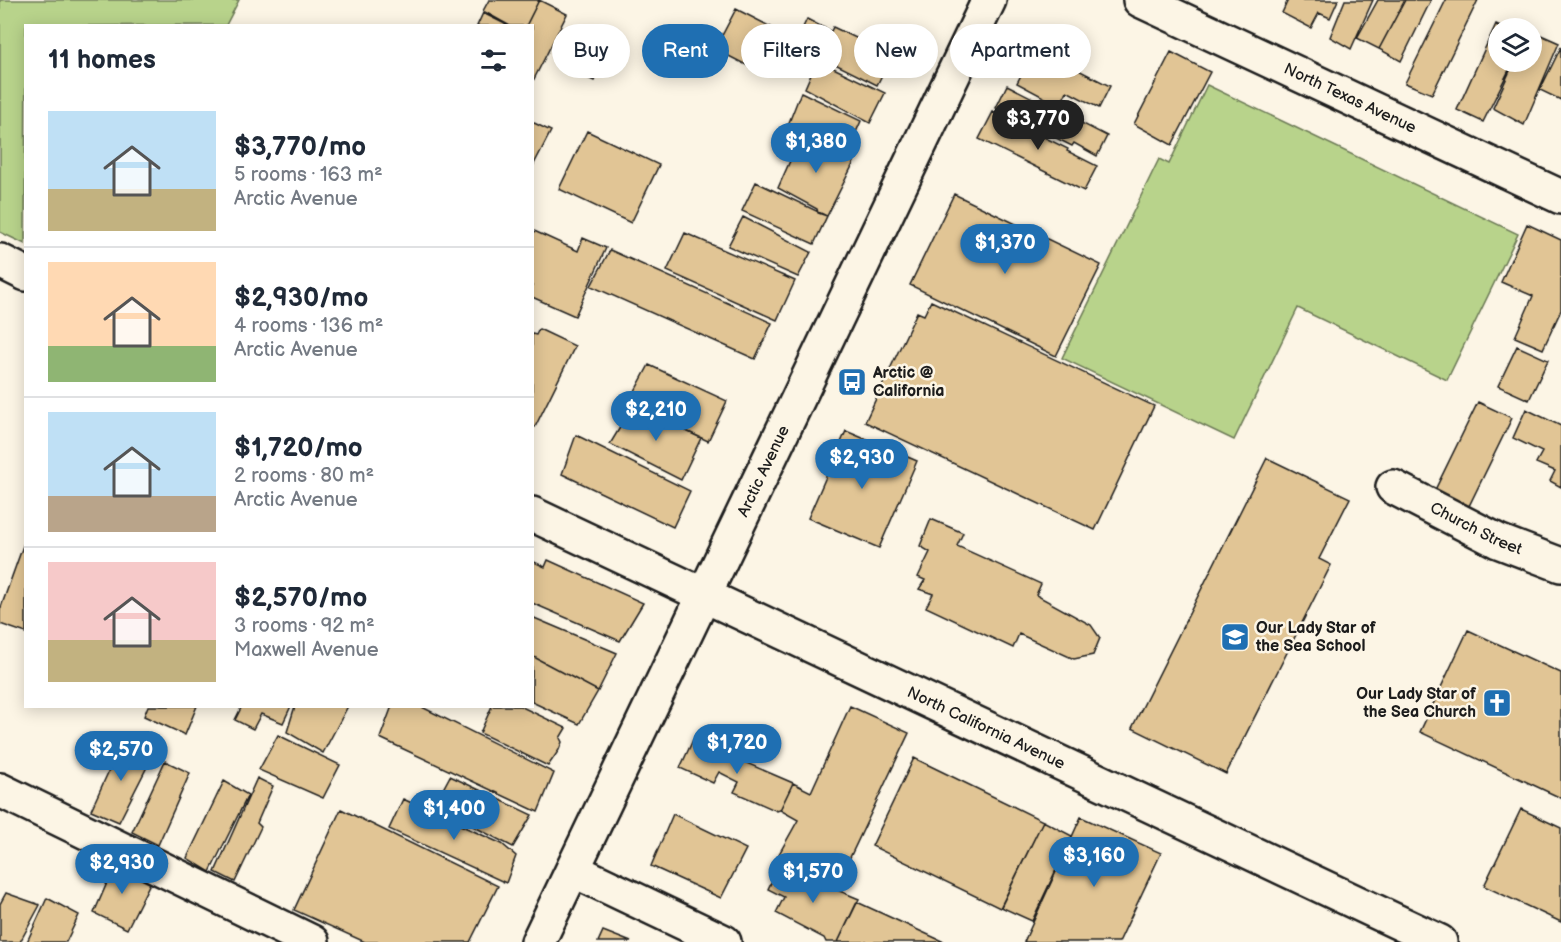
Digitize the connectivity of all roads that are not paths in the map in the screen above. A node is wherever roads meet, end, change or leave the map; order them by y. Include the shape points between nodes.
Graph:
1 (989, 0) edge
2 (1140, 0) edge
3 (1561, 197) edge
4 (0, 261) edge
5 (24, 272) edge
6 (1393, 487) dead end
7 (534, 515) edge
8 (1561, 565) edge
9 (703, 594) junction
10 (0, 790) edge
11 (573, 870) junction
12 (312, 942) edge
13 (538, 942) edge
14 (724, 942) edge
15 (1440, 942) edge

1 - 9 street, Arctic Avenue
2 - 3 street, North Texas Avenue
4 - 5 street
6 - 8 street, Church Street via 1498,541
7 - 9 street, North California Avenue
9 - 11 street, Arctic Avenue
9 - 15 street, North California Avenue
10 - 12 street
11 - 13 street, Arctic Avenue
11 - 14 street

